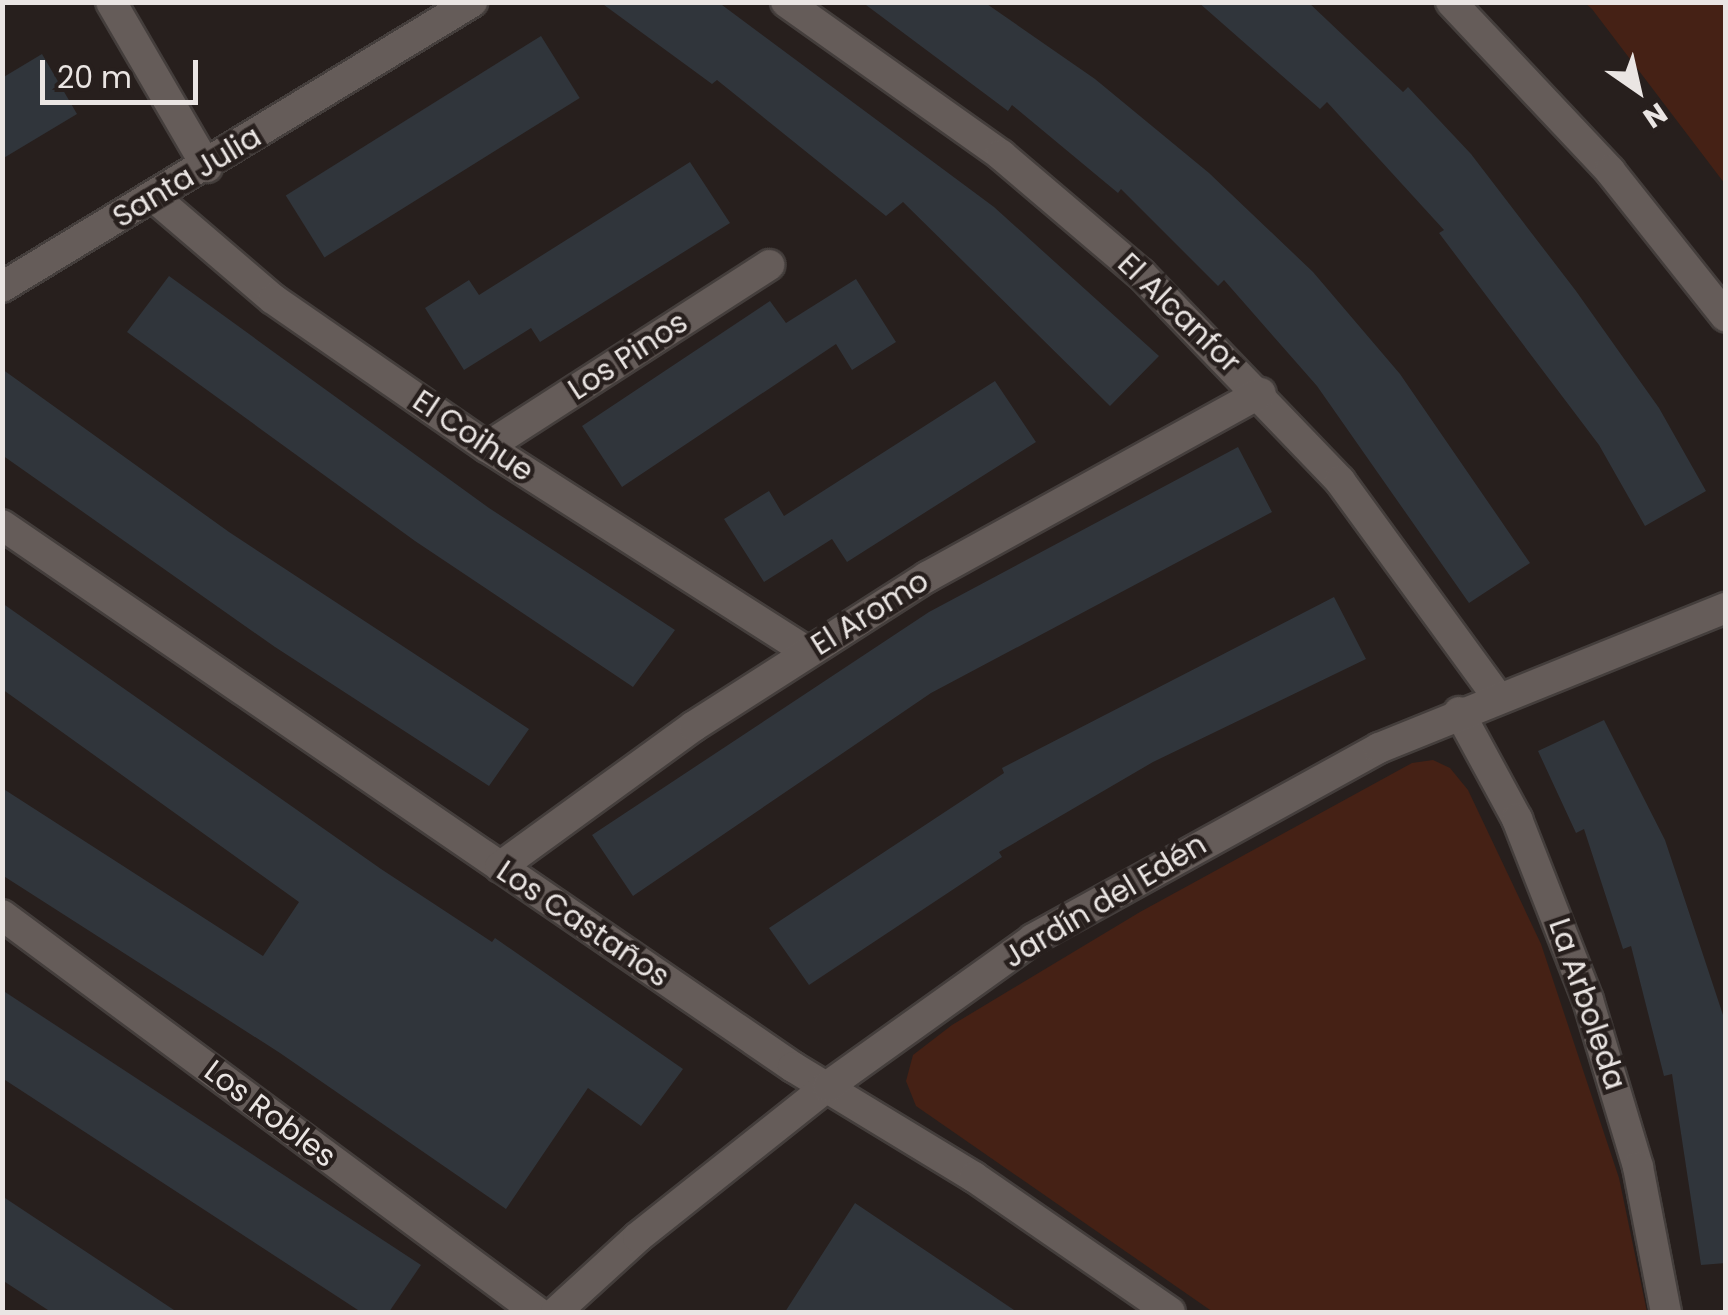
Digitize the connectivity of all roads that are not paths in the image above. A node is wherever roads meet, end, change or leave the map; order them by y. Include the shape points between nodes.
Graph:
1 (110, 2) edge
2 (472, 2) edge
3 (786, 2) edge
4 (1451, 2) edge
5 (207, 167) junction
6 (155, 198) junction
7 (769, 265) dead end
8 (2, 287) edge
9 (1726, 317) edge
10 (1262, 393) junction
11 (487, 447) junction
12 (2, 526) edge
13 (1726, 608) edge
14 (807, 652) junction
15 (1498, 698) junction
16 (1459, 712) junction
17 (500, 867) junction
18 (2, 915) edge
19 (828, 1086) junction
20 (537, 1312) edge
21 (556, 1312) edge
22 (1170, 1312) edge
23 (1666, 1312) edge

1 - 5 street
2 - 5 street, Santa Julia
3 - 10 street, El Alcanfor via 1001,155 1141,274
4 - 9 street via 1610,171
5 - 6 street, Santa Julia
6 - 8 street, Santa Julia
6 - 11 street, El Coihue via 236,273
7 - 11 street, Los Pinos
10 - 14 street, El Aromo via 1043,509
10 - 15 street, El Alcanfor via 1340,481
11 - 14 street, El Coihue
12 - 17 street, Los Castaños
13 - 15 street, Jardín del Edén
14 - 17 street, El Aromo
15 - 16 street, Jardín del Edén
16 - 19 street, Jardín del Edén via 1260,811 1033,939
16 - 23 street, La Arboleda via 1517,819 1588,1000 1638,1167
17 - 19 street, Los Castaños
18 - 20 street, Los Robles
19 - 21 street, Jardín del Edén via 638,1237
19 - 22 street, Los Castaños

